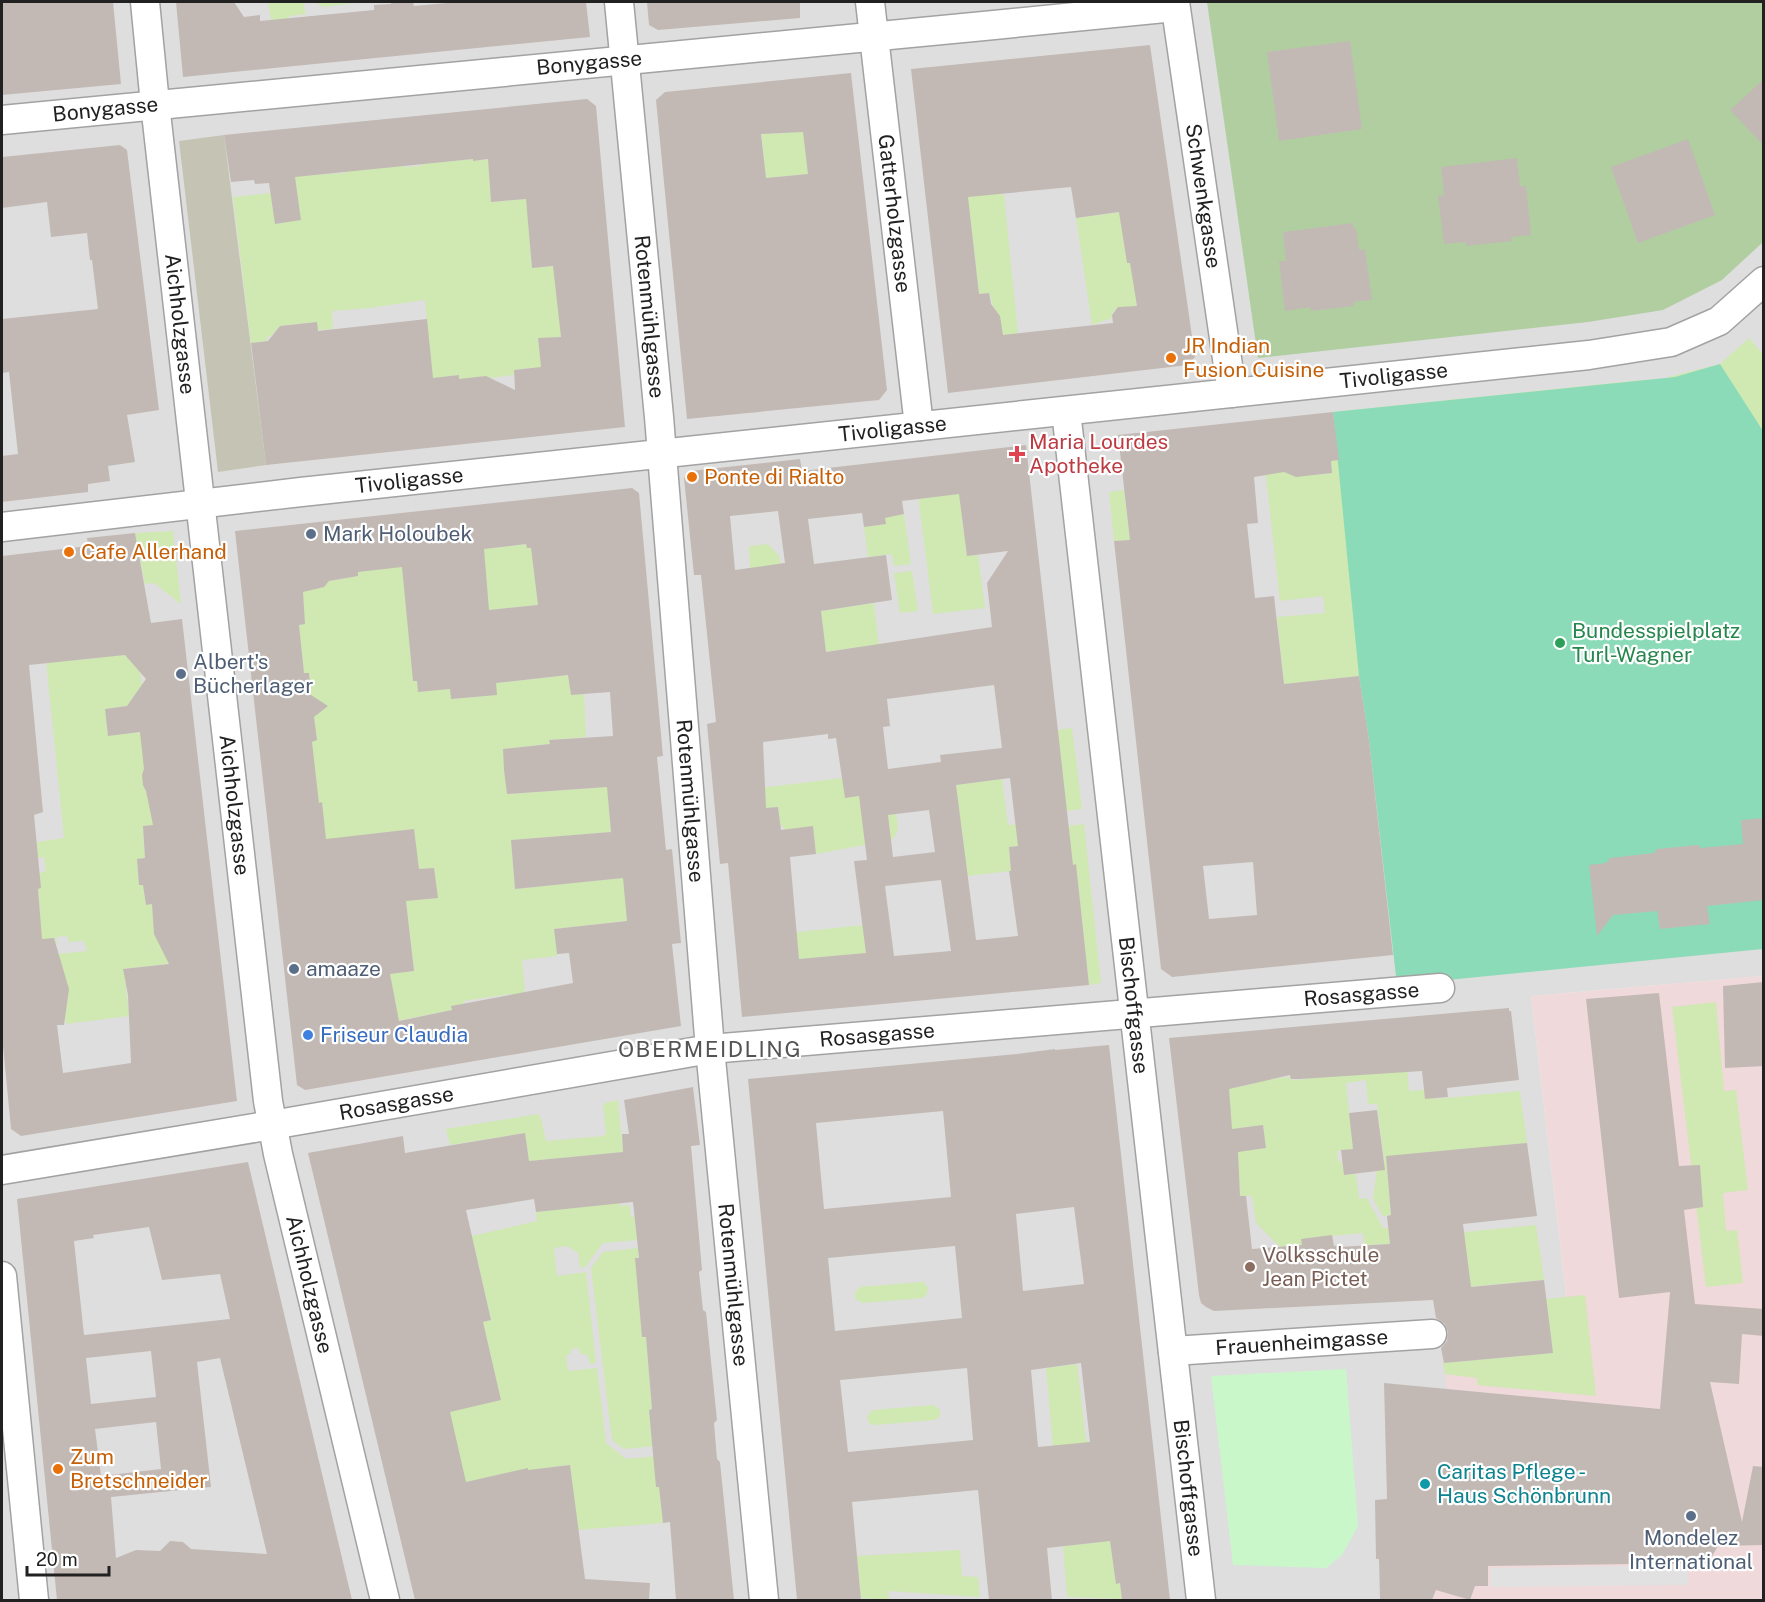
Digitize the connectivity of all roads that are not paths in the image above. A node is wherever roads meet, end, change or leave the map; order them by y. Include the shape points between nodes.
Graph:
1 (146, 2) edge
2 (619, 2) edge
3 (870, 2) edge
4 (1175, 4) edge
5 (874, 38) junction
6 (625, 61) junction
7 (155, 104) junction
8 (2, 120) edge
9 (1764, 281) edge
10 (1232, 393) junction
11 (1066, 411) junction
12 (920, 426) junction
13 (660, 454) junction
14 (200, 503) junction
15 (2, 527) edge
16 (1440, 988) dead end
17 (1134, 1013) junction
18 (710, 1049) junction
19 (272, 1125) junction
20 (2, 1170) edge
21 (2, 1276) edge
22 (1432, 1334) dead end
23 (1173, 1351) junction
24 (8, 1418) edge
25 (34, 1600) edge
26 (385, 1600) edge
27 (764, 1600) edge
28 (1201, 1600) edge

1 - 7 street, Aichholzgasse
2 - 6 street, Rotenmühlgasse
3 - 5 street, Gatterholzgasse
4 - 5 street, Bonygasse
4 - 10 street, Schwenkgasse
5 - 6 street, Bonygasse
5 - 12 street, Gatterholzgasse
6 - 7 street, Bonygasse
6 - 13 street, Rotenmühlgasse
7 - 8 street, Bonygasse
7 - 14 street, Aichholzgasse
9 - 10 street, Tivoligasse via 1719,321 1671,342 1589,355
10 - 11 street, Tivoligasse
11 - 12 street, Tivoligasse
11 - 17 street, Bischoffgasse
12 - 13 street, Tivoligasse
13 - 14 street, Tivoligasse
13 - 18 street, Rotenmühlgasse
14 - 15 street, Tivoligasse
14 - 19 street, Aichholzgasse
16 - 17 street, Rosasgasse
17 - 18 street, Rosasgasse
17 - 23 street, Bischoffgasse
18 - 19 street, Rosasgasse
18 - 27 street, Rotenmühlgasse
19 - 20 street, Rosasgasse
19 - 26 street, Aichholzgasse
21 - 24 street
22 - 23 street, Frauenheimgasse
23 - 28 street, Bischoffgasse
24 - 25 street

